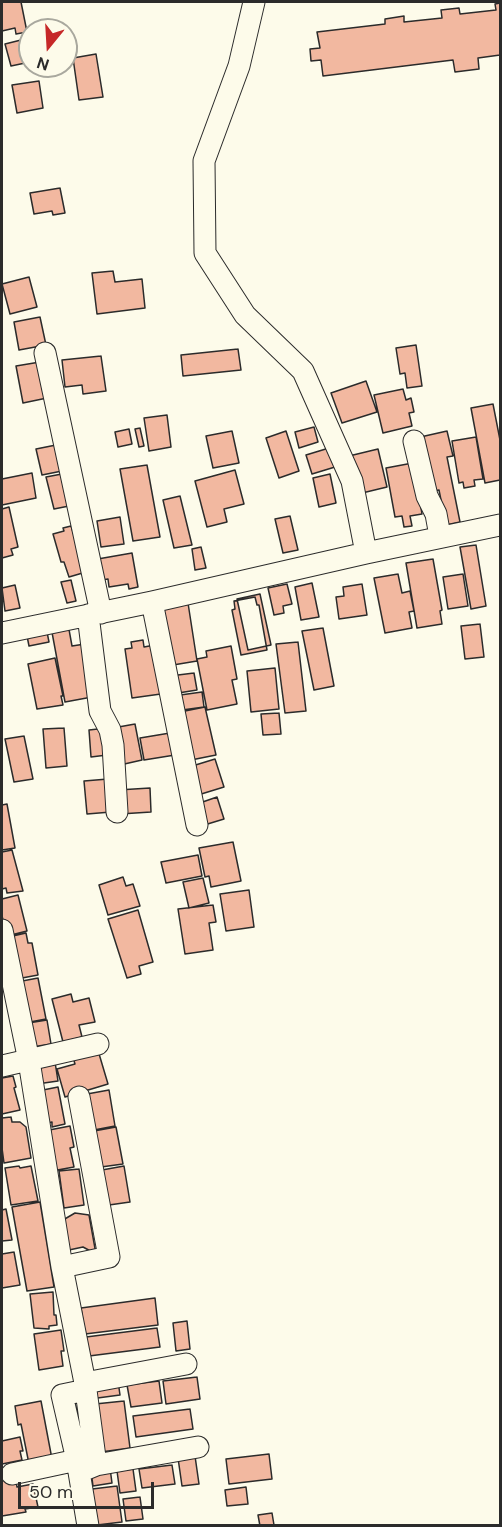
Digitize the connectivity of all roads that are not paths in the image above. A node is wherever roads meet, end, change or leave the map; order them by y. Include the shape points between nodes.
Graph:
1 (254, 2) edge
2 (45, 353) dead end
3 (414, 441) dead end
4 (501, 525) edge
5 (440, 537) junction
6 (366, 553) junction
7 (152, 602) junction
8 (95, 614) junction
9 (2, 633) edge
10 (117, 812) dead end
11 (197, 825) dead end
12 (2, 930) edge
13 (98, 1044) dead end
14 (29, 1061) junction
15 (2, 1066) edge
16 (79, 1097) dead end
17 (62, 1267) junction
18 (186, 1364) dead end
19 (86, 1387) junction
20 (198, 1447) dead end
21 (84, 1465) junction
22 (12, 1474) dead end
23 (88, 1526) edge

1 - 6 street via 240,66 204,161 205,253 245,315 303,371 352,481
2 - 8 street
3 - 5 street
4 - 5 street
5 - 6 street
6 - 7 street
7 - 8 street
7 - 11 street
8 - 9 street
8 - 10 street via 100,711 111,730
12 - 14 street
13 - 14 street
14 - 15 street
14 - 17 street
16 - 17 street via 109,1257
17 - 19 street
18 - 19 street
19 - 21 street
20 - 21 street
21 - 22 street
21 - 23 street

